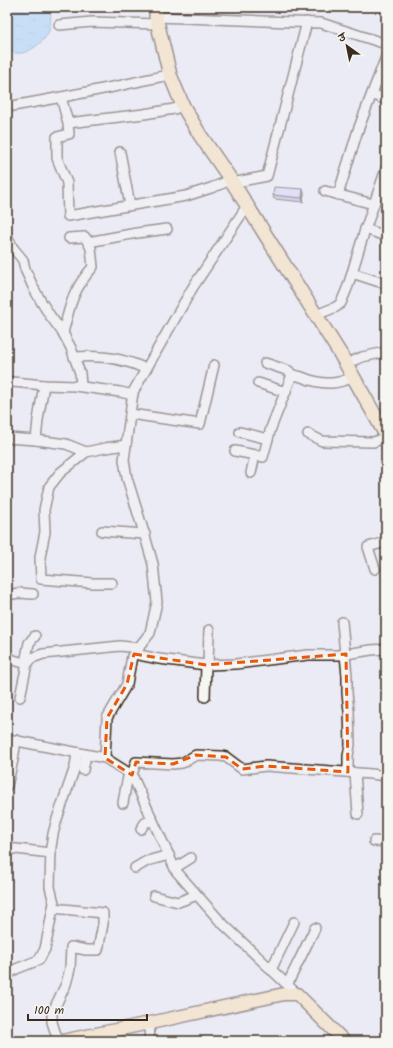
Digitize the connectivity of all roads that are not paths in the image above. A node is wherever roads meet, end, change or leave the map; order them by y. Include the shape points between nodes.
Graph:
1 (157, 16) edge
2 (307, 22) junction
3 (59, 25) dead end
4 (386, 44) edge
5 (386, 57) edge
6 (170, 75) junction
7 (372, 94) junction
8 (61, 97) junction
9 (386, 100) edge
10 (183, 106) junction
11 (7, 108) edge
12 (68, 123) junction
13 (120, 152) dead end
14 (386, 169) edge
15 (231, 181) junction
16 (382, 190) edge
17 (325, 191) dead end
18 (338, 195) junction
19 (373, 204) junction
20 (130, 205) junction
21 (247, 206) junction
22 (365, 229) junction
23 (167, 230) dead end
24 (7, 236) edge
25 (386, 236) edge
26 (69, 238) dead end
27 (88, 242) junction
28 (352, 273) junction
29 (386, 284) edge
30 (316, 315) junction
31 (63, 333) junction
32 (386, 352) edge
33 (74, 357) junction
34 (265, 363) dead end
35 (214, 364) dead end
36 (346, 364) junction
37 (146, 369) junction
38 (292, 375) junction
39 (354, 378) junction
40 (7, 383) edge
41 (258, 383) dead end
42 (44, 385) junction
43 (81, 386) junction
44 (286, 392) junction
45 (133, 396) junction
46 (130, 414) junction
47 (240, 432) dead end
48 (308, 434) dead end
49 (386, 435) edge
50 (7, 438) edge
51 (386, 438) edge
52 (268, 439) junction
53 (36, 440) junction
54 (126, 445) junction
55 (235, 450) dead end
56 (86, 452) junction
57 (255, 456) junction
58 (251, 473) dead end
59 (102, 530) dead end
60 (145, 534) junction
61 (386, 542) edge
62 (375, 569) dead end
63 (112, 583) dead end
64 (33, 594) dead end
65 (7, 595) edge
66 (342, 622) dead end
67 (209, 630) dead end
68 (35, 636) dead end
69 (386, 649) edge
70 (136, 651) junction
71 (346, 654) junction
72 (7, 658) edge
73 (26, 664) junction
74 (207, 665) junction
75 (20, 697) dead end
76 (205, 698) dead end
77 (11, 739) edge
78 (82, 754) junction
79 (105, 758) junction
80 (83, 770) dead end
81 (352, 772) junction
82 (130, 774) junction
83 (386, 776) edge
84 (7, 786) edge
85 (123, 803) dead end
86 (358, 814) dead end
87 (152, 820) junction
88 (141, 829) dead end
89 (374, 841) dead end
90 (386, 842) edge
91 (7, 848) edge
92 (51, 853) junction
93 (169, 855) junction
94 (191, 858) dead end
95 (135, 868) dead end
96 (175, 868) junction
97 (197, 895) junction
98 (154, 896) dead end
99 (53, 908) junction
100 (294, 922) dead end
101 (315, 928) dead end
102 (271, 970) junction
103 (7, 975) edge
104 (287, 985) junction
105 (297, 994) junction
106 (150, 1023) junction
107 (58, 1041) edge
108 (62, 1041) edge
109 (149, 1041) edge
110 (344, 1041) edge

1 - 2 street
1 - 3 street
1 - 6 highway
2 - 4 street via 321,23
2 - 15 street via 267,176
5 - 7 street
6 - 8 street
6 - 10 highway
7 - 9 street
7 - 18 street via 351,149
8 - 11 street
8 - 12 street
10 - 12 street via 144,114
10 - 15 highway
12 - 20 street via 69,134 57,137 57,158 67,183 68,216
13 - 20 street
14 - 16 street
15 - 20 street via 186,196
15 - 21 highway
16 - 19 street
17 - 18 street
18 - 19 street
19 - 22 street
21 - 30 highway
21 - 37 street via 193,287
22 - 25 street
22 - 28 street
23 - 27 street
24 - 31 street via 23,260 42,303
26 - 27 street via 85,237
27 - 31 street via 93,267 75,292
28 - 29 street
28 - 30 street via 341,303
30 - 36 highway
31 - 33 street
32 - 36 street via 362,357
33 - 37 street via 96,356 122,360
33 - 43 street via 80,373
34 - 38 street via 289,371
35 - 46 street via 200,424
36 - 39 highway
37 - 45 street
38 - 39 street via 328,384
38 - 44 street
39 - 49 highway
40 - 42 street
41 - 44 street
42 - 43 street
42 - 53 street
43 - 45 street
44 - 52 street via 270,428
45 - 46 street
46 - 54 street
47 - 52 street
48 - 51 street via 322,440 373,442
50 - 53 street
52 - 57 street via 263,457
53 - 56 street via 66,444
54 - 56 street
54 - 60 street via 124,460 127,478
55 - 57 street
56 - 63 street via 60,473 49,487 44,510 41,578
57 - 58 street
59 - 60 street
60 - 70 street via 153,564 157,602 150,633
61 - 62 street via 368,547
64 - 65 street
66 - 71 street
67 - 74 street
68 - 73 street via 29,643
69 - 71 street
70 - 73 street via 120,646 43,654 32,658
70 - 74 street via 160,659
70 - 79 street via 132,656 127,684 107,718
71 - 74 street via 308,655
71 - 81 street via 350,745 348,756
72 - 73 street
73 - 75 street
74 - 76 street
77 - 78 street
77 - 84 street via 11,767
78 - 79 street
78 - 80 street
78 - 92 street via 74,767 56,819
79 - 82 street
81 - 82 street via 266,766 242,768 226,757 196,755 178,764 136,762
81 - 83 street
81 - 86 street
82 - 85 street
82 - 87 street
87 - 88 street via 145,823
87 - 93 street
89 - 90 street
91 - 92 street
92 - 99 street via 50,887
93 - 95 street via 147,861
93 - 96 street
94 - 96 street
96 - 97 street via 185,886
97 - 98 street via 178,902
97 - 102 street
99 - 103 street via 45,949 39,960
99 - 107 street via 102,913 103,924 98,950 71,947 66,984 52,1013
100 - 102 street
101 - 104 street
102 - 104 street
104 - 105 street
105 - 106 main road via 268,996
105 - 110 main road
106 - 108 main road
106 - 109 street

